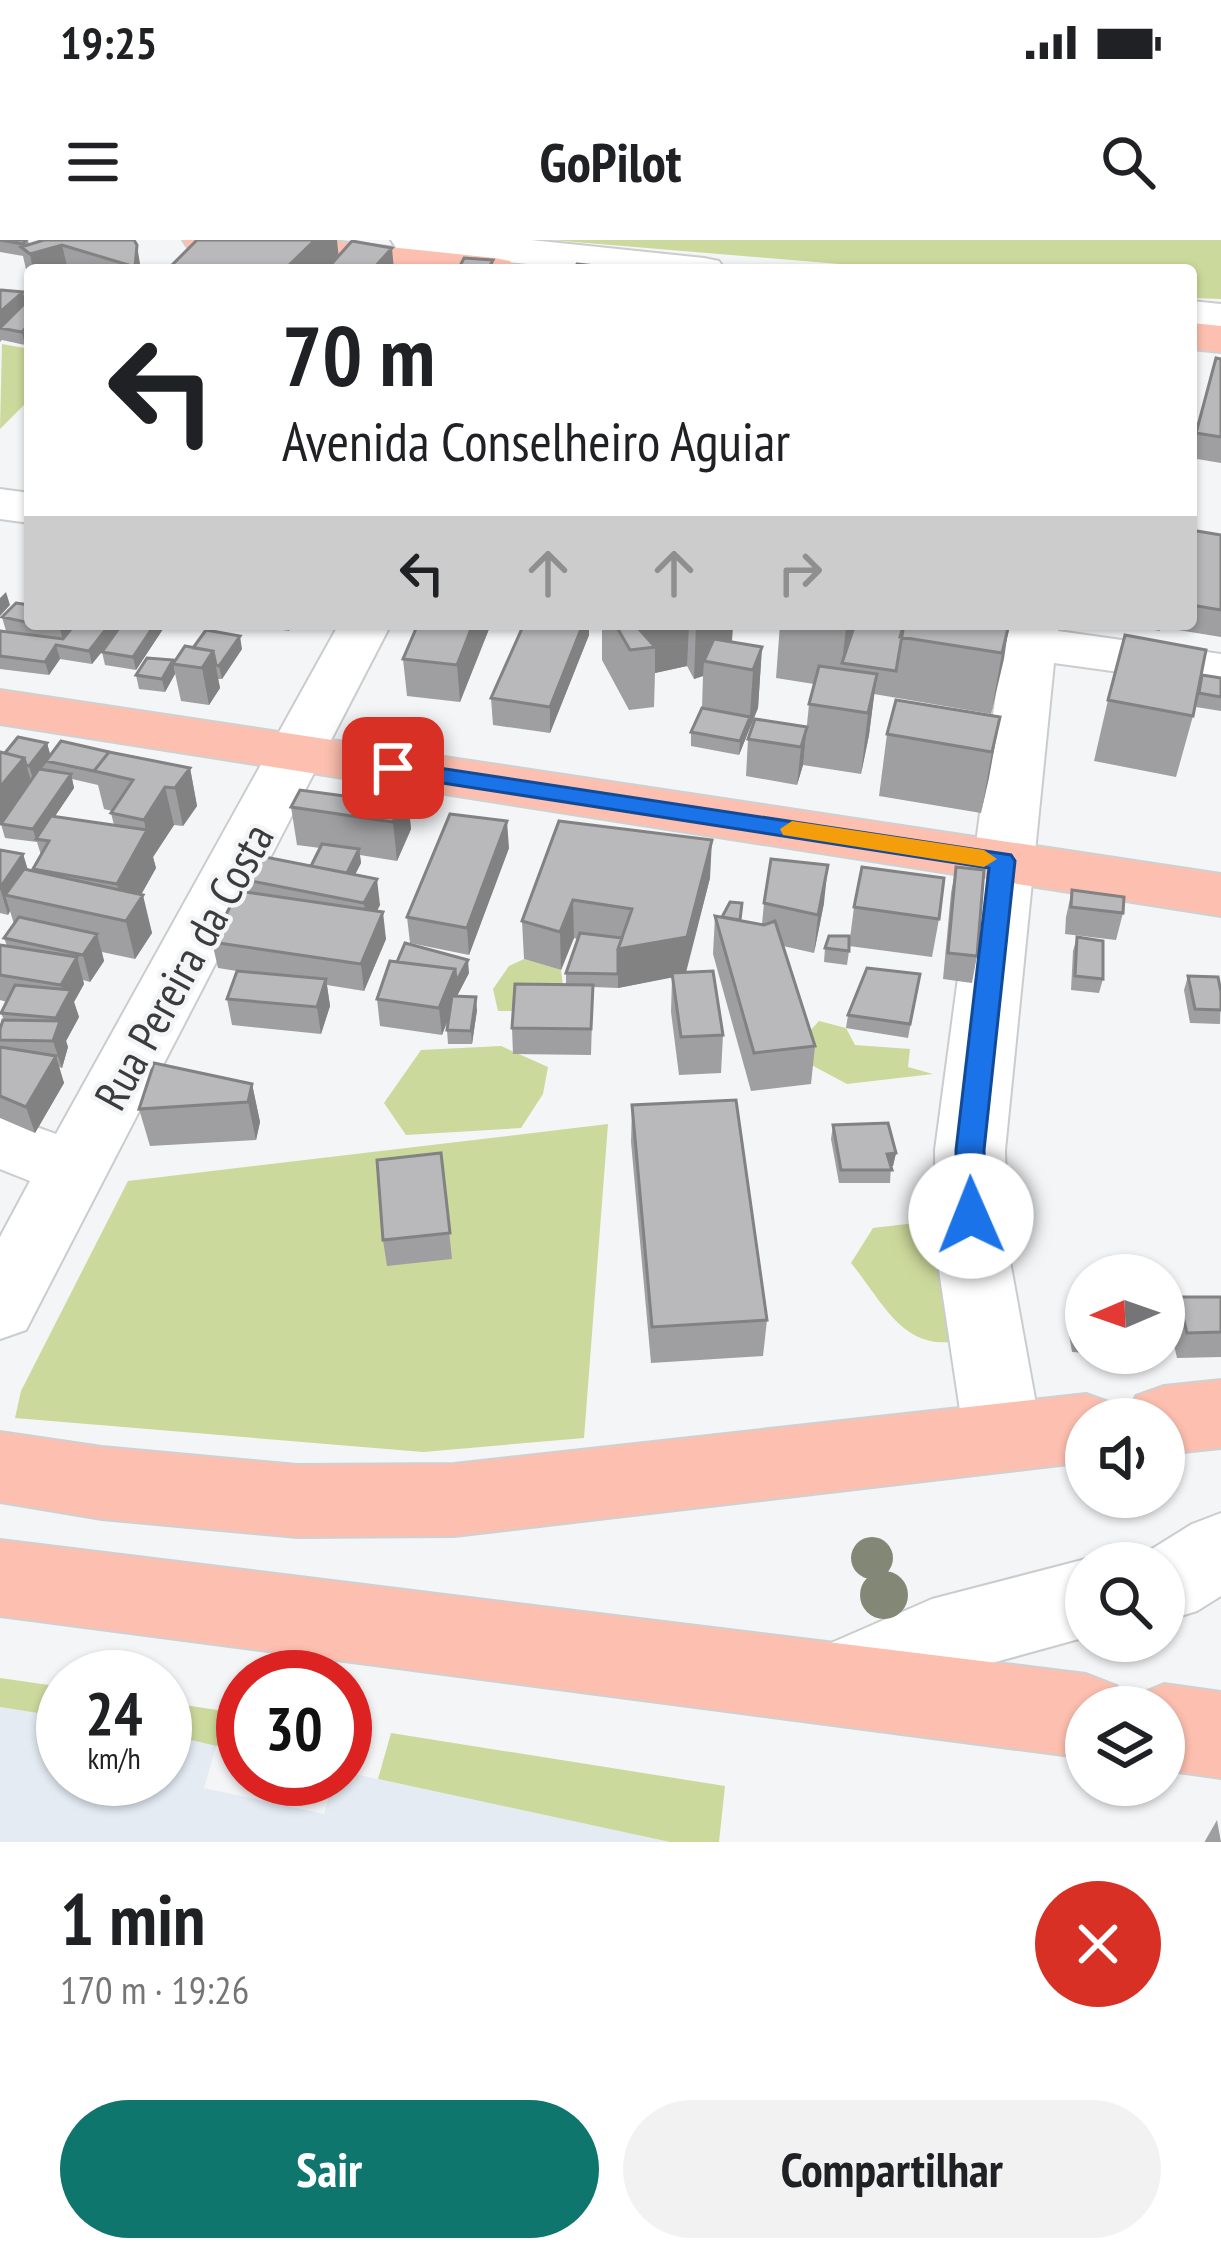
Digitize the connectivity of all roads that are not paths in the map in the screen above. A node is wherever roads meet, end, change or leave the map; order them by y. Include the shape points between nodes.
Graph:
1 (203, 240) edge
2 (411, 240) edge
3 (333, 262) edge
4 (374, 264) edge
5 (645, 264) edge
6 (362, 630) edge
7 (973, 630) edge
8 (1030, 634) edge
9 (1221, 670) edge
10 (0, 706) edge
11 (299, 755) junction
12 (1003, 861) junction
13 (1221, 895) edge
14 (0, 1141) edge
15 (70, 1168) junction
16 (0, 1307) edge
17 (1221, 1414) edge
18 (1185, 1418) edge
19 (1065, 1430) edge
20 (1003, 1437) junction
21 (0, 1467) edge
22 (0, 1579) edge
23 (1065, 1604) edge
24 (839, 1682) junction
25 (1065, 1713) edge
26 (1185, 1730) edge
27 (1221, 1735) edge

1 - 3 main road
2 - 5 street
3 - 4 main road
6 - 11 street, Rua Pereira da Costa
7 - 8 street
8 - 9 street
8 - 12 street
10 - 11 main road
11 - 12 main road
11 - 15 street, Rua Pereira da Costa
12 - 13 main road
12 - 20 street via 970,1150 972,1250
14 - 15 street
15 - 16 street, Rua Pereira da Costa
17 - 18 main road
19 - 20 main road
20 - 21 main road via 454,1500 297,1501
22 - 24 main road
23 - 24 street via 932,1639
24 - 25 main road
26 - 27 main road

